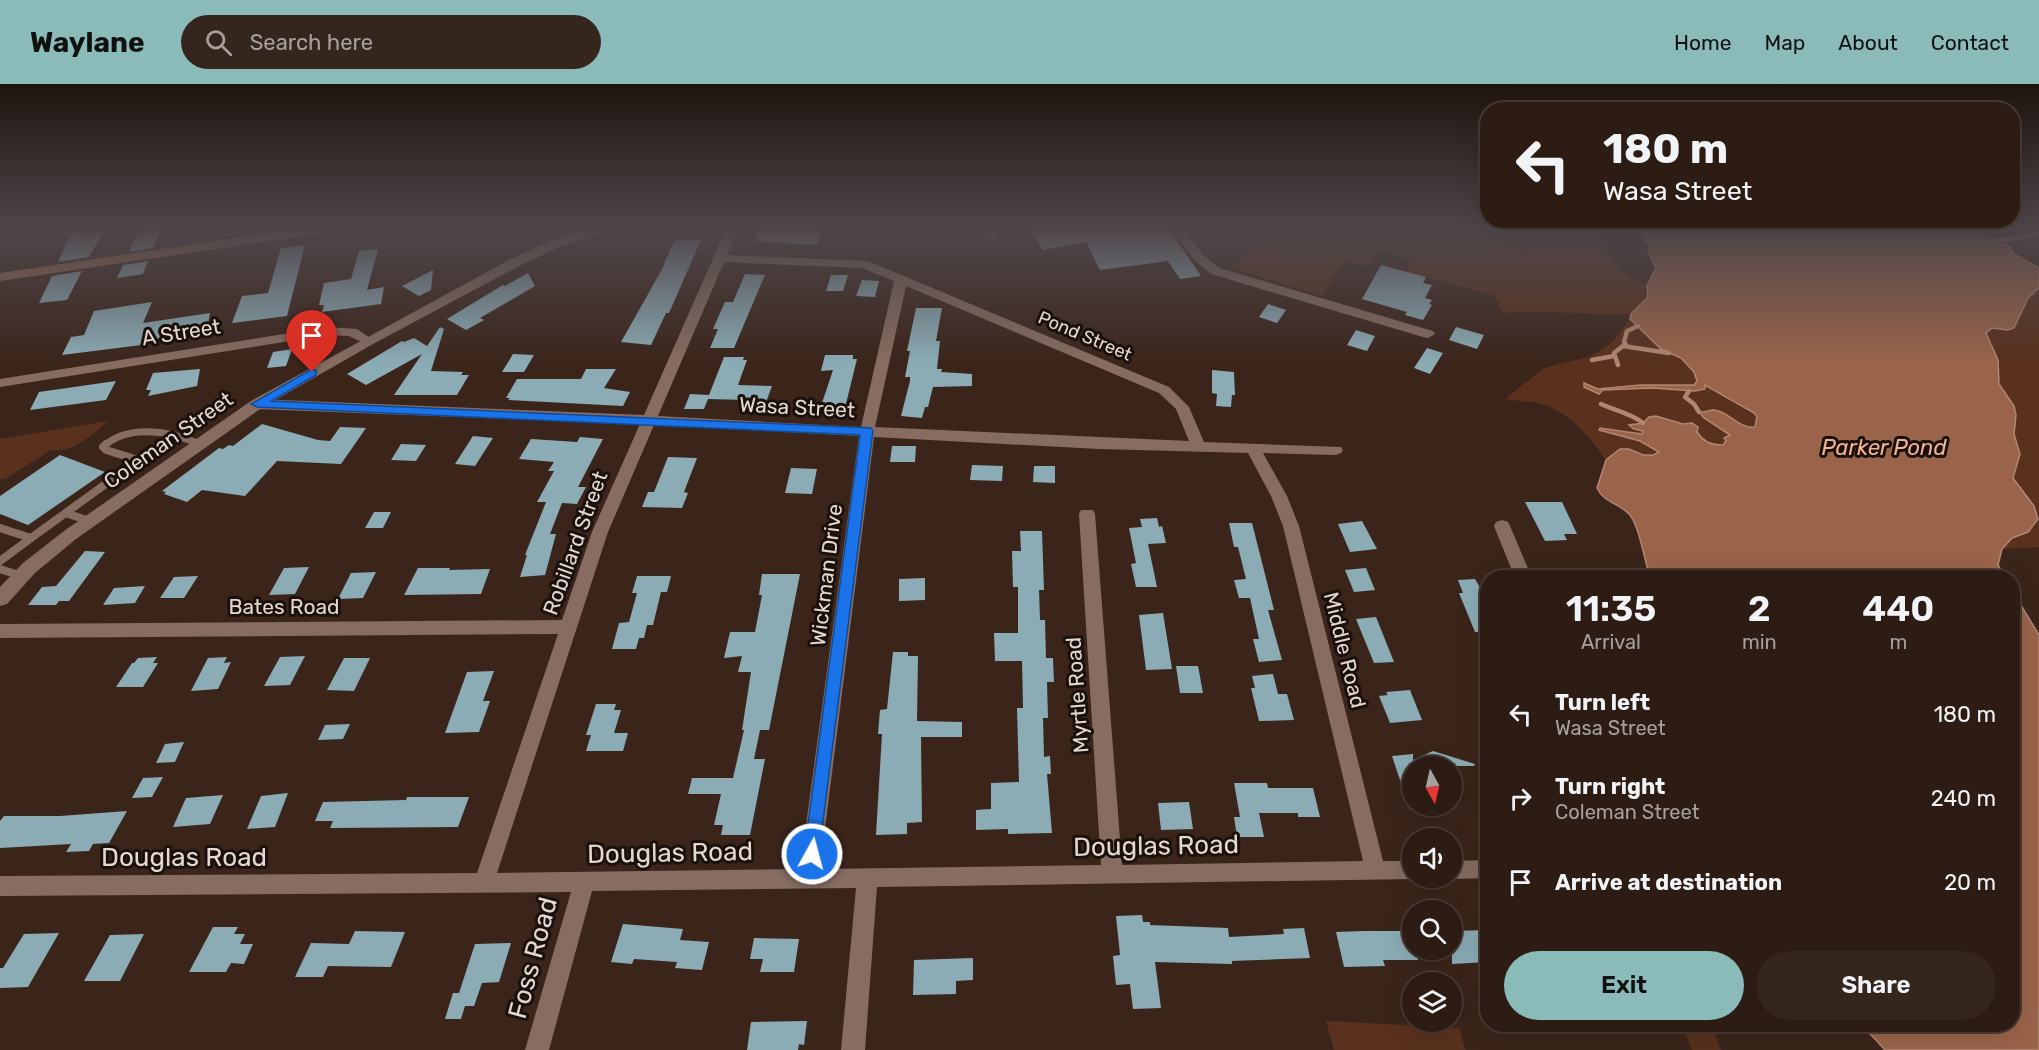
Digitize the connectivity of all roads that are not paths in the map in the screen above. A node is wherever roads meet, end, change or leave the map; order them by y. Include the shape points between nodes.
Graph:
1 (19, 274) edge
2 (494, 274) edge
3 (712, 274) edge
4 (886, 274) edge
5 (1225, 274) edge
6 (0, 277) edge
7 (901, 280) junction
8 (1428, 334) dead end
9 (368, 341) junction
10 (0, 383) edge
11 (257, 404) junction
12 (649, 420) junction
13 (867, 431) junction
14 (174, 435) junction
15 (198, 443) junction
16 (1197, 445) junction
17 (1252, 447) junction
18 (1336, 450) dead end
19 (138, 460) junction
20 (66, 513) junction
21 (1087, 514) dead end
22 (89, 521) junction
23 (1502, 526) dead end
24 (0, 528) edge
25 (31, 538) junction
26 (0, 561) edge
27 (0, 569) edge
28 (1521, 570) edge
29 (22, 576) junction
30 (0, 599) edge
31 (568, 627) junction
32 (0, 631) edge
33 (1480, 869) edge
34 (1375, 870) junction
35 (1402, 870) edge
36 (1462, 870) edge
37 (1112, 873) junction
38 (867, 877) junction
39 (809, 878) junction
40 (484, 882) junction
41 (584, 882) junction
42 (0, 886) edge
43 (537, 1050) edge
44 (853, 1050) edge

1 - 6 main road
2 - 9 street, Coleman Street
3 - 12 street, Robillard Street
4 - 7 street, Pond Street
5 - 8 street
7 - 13 street, Wickman Drive
7 - 16 street, Pond Street via 1164,390 1185,411
9 - 10 street, A Street via 352,332 328,331
9 - 11 street, Coleman Street
11 - 12 street, Wasa Street
11 - 15 street, Coleman Street
12 - 13 street, Wasa Street
12 - 31 street, Robillard Street via 600,532
13 - 16 street, Wasa Street via 1088,444
13 - 39 street, Wickman Drive
14 - 15 lane
14 - 19 lane
14 - 19 lane via 155,431 136,434 103,447
15 - 22 street, Coleman Street
16 - 17 street, Wasa Street
17 - 18 street, Wasa Street
17 - 34 street, Middle Road via 1291,526
19 - 20 lane
20 - 22 lane
20 - 25 lane
21 - 37 street, Myrtle Road
22 - 29 street, Coleman Street
23 - 28 street
24 - 25 lane
25 - 26 lane
27 - 29 lane
29 - 30 street, Coleman Street
31 - 32 street, Bates Road
31 - 40 street, Robillard Street
33 - 36 street
34 - 35 street, Douglas Road
34 - 37 street, Douglas Road
37 - 38 street, Douglas Road
38 - 39 street, Douglas Road
38 - 44 street
39 - 41 street, Douglas Road
40 - 41 street, Douglas Road
40 - 42 street, Douglas Road
41 - 43 street, Foss Road

